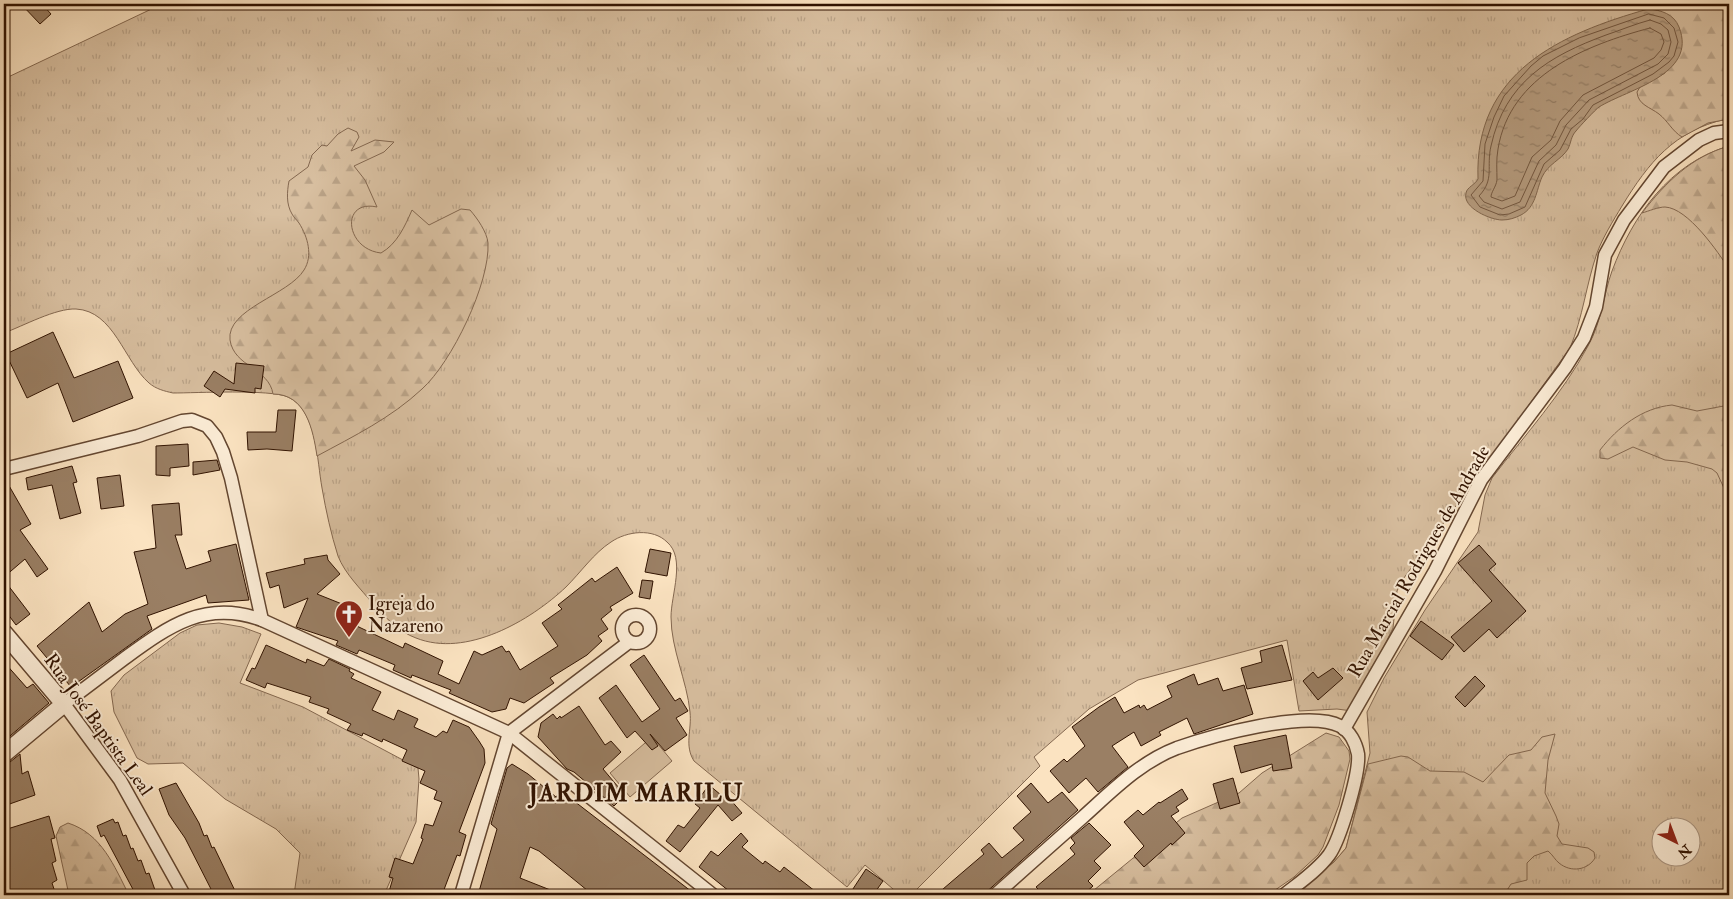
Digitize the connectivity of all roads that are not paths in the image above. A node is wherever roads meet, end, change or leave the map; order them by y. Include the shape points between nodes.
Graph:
1 (1729, 131) edge
2 (4, 468) edge
3 (262, 620) junction
4 (4, 633) edge
5 (629, 642) dead end
6 (64, 704) junction
7 (1344, 729) junction
8 (509, 733) junction
9 (4, 754) edge
10 (184, 895) edge
11 (460, 895) edge
12 (713, 895) edge
13 (995, 895) edge
14 (1284, 895) edge

1 - 7 street, Rua Marcial Rodrigues de Andrade via 1699,140 1664,167 1634,206 1614,238 1602,267 1596,307 1584,338 1481,480 1435,571
2 - 3 street via 138,436 182,421 192,420 207,426 223,452
3 - 6 street via 242,613 191,617 151,639
3 - 8 street
4 - 6 street, Rua José Baptista Leal
5 - 8 street
6 - 9 street
6 - 10 street, Rua José Baptista Leal via 120,780
7 - 13 street via 1323,722 1292,722 1229,733 1159,756 1115,788
7 - 14 street via 1354,741 1358,760 1339,834 1328,856
8 - 11 street
8 - 12 street

